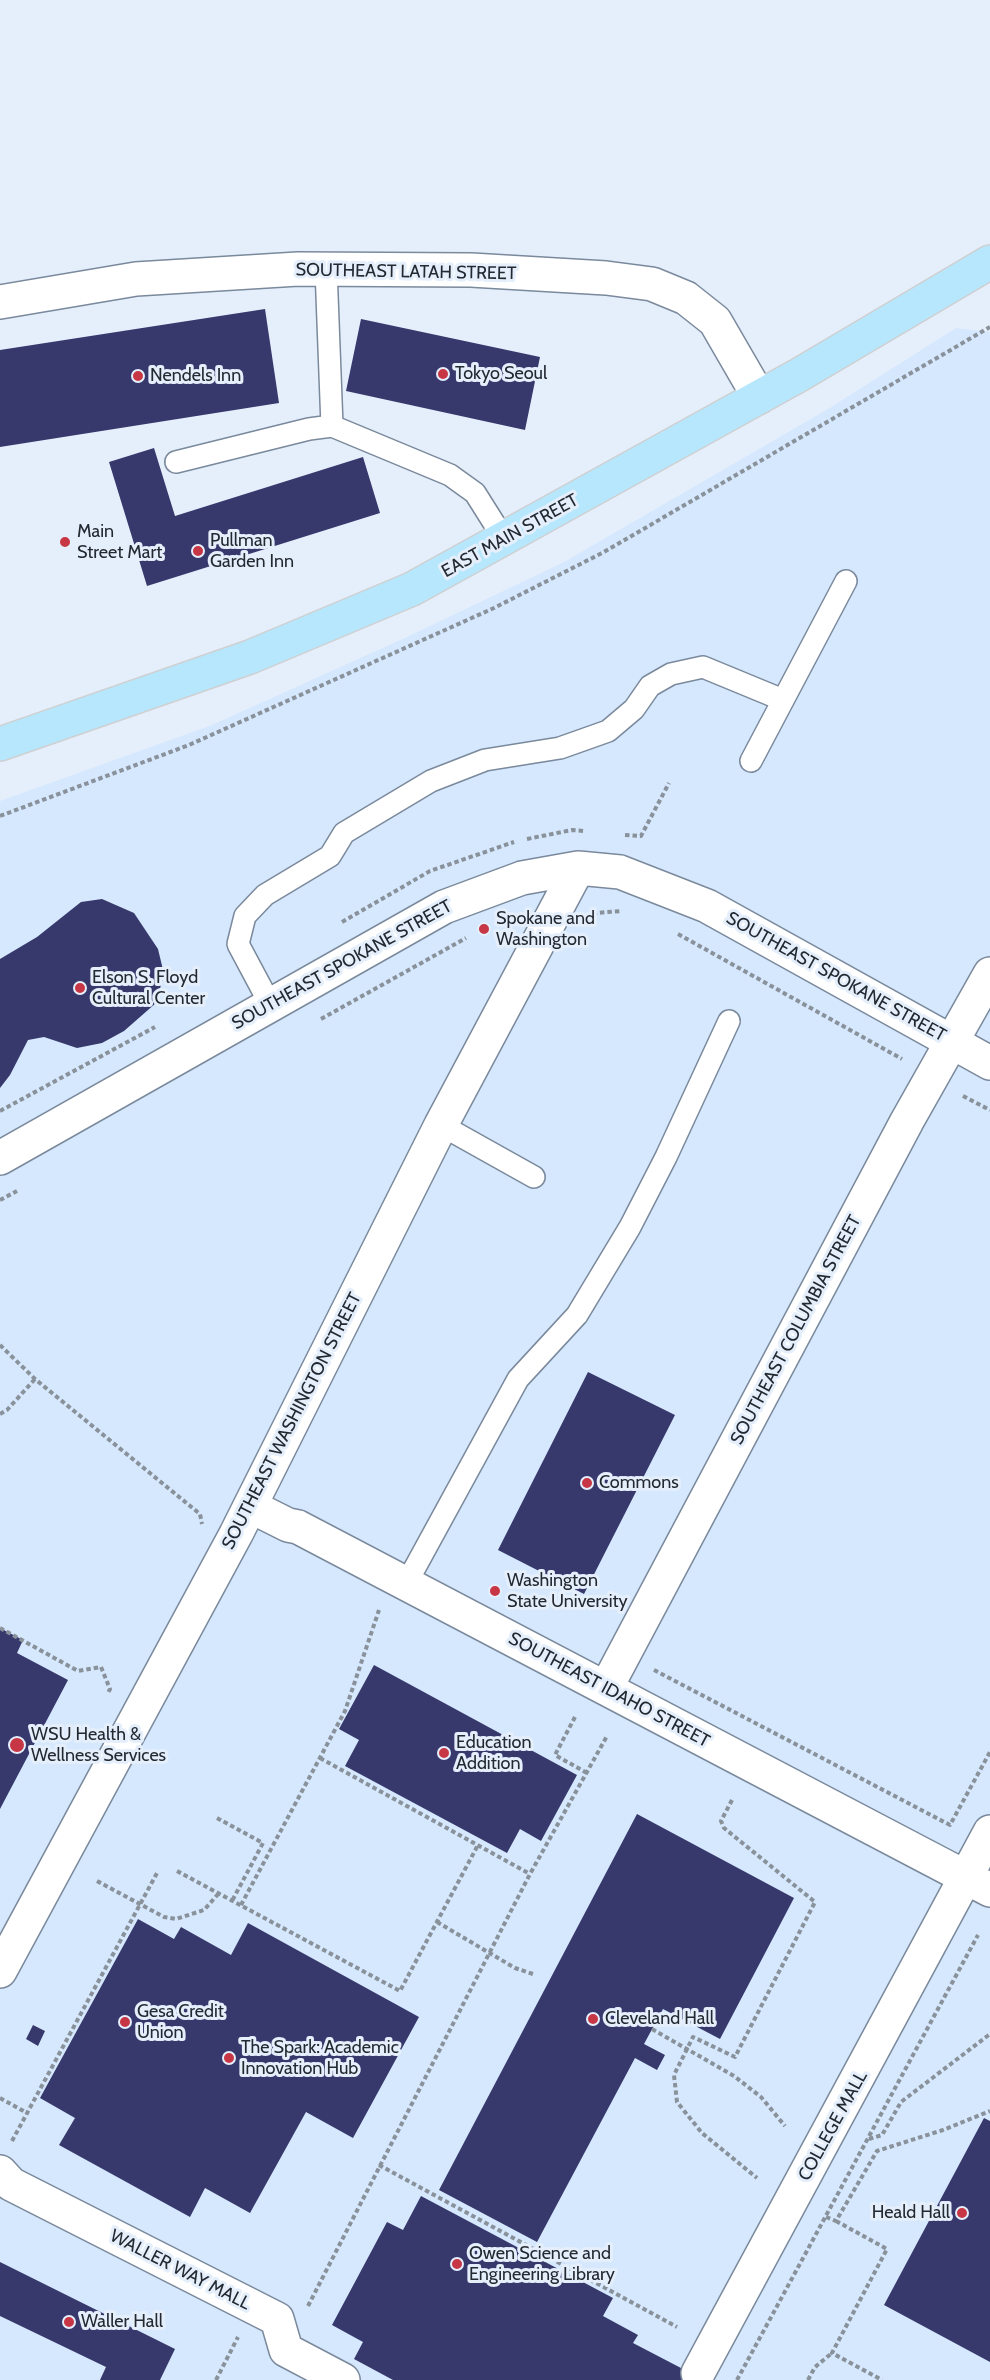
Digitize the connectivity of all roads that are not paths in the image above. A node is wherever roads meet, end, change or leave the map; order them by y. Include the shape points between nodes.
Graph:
1 (990, 262) edge
2 (326, 269) junction
3 (0, 302) edge
4 (759, 397) junction
5 (332, 426) junction
6 (176, 462) dead end
7 (504, 539) junction
8 (846, 581) dead end
9 (783, 700) junction
10 (0, 744) edge
11 (751, 761) dead end
12 (578, 868) junction
13 (990, 974) edge
14 (270, 1004) junction
15 (729, 1021) dead end
16 (952, 1042) junction
17 (990, 1063) edge
18 (441, 1125) junction
19 (0, 1158) edge
20 (534, 1177) dead end
21 (250, 1506) junction
22 (406, 1584) junction
23 (606, 1688) junction
24 (990, 1832) edge
25 (978, 1884) edge
26 (0, 1971) edge
27 (5, 2158) edge
28 (698, 2373) dead end
29 (343, 2380) edge

1 - 4 main road, EAST MAIN STREET
2 - 3 street, SOUTHEAST LATAH STREET via 136,279
2 - 4 street, SOUTHEAST LATAH STREET via 471,270 652,284 686,297 715,321
2 - 5 lane
4 - 7 main road, EAST MAIN STREET
5 - 6 lane
5 - 7 lane via 450,475 475,493
7 - 10 main road, EAST MAIN STREET via 412,589 250,657
8 - 9 lane
9 - 11 lane
9 - 14 lane via 703,667 671,674 650,687 634,709 609,731 560,748 485,760 431,781 344,833 330,856 265,895 245,916 238,944
12 - 14 street, SOUTHEAST SPOKANE STREET via 522,878 444,907
12 - 16 street, SOUTHEAST SPOKANE STREET via 620,872 707,906
12 - 18 street, SOUTHEAST WASHINGTON STREET
13 - 16 street, SOUTHEAST COLUMBIA STREET
14 - 19 street, SOUTHEAST SPOKANE STREET
15 - 22 lane via 630,1227 578,1316 518,1379
16 - 17 street, SOUTHEAST SPOKANE STREET
16 - 23 street, SOUTHEAST COLUMBIA STREET
18 - 20 lane
18 - 21 street, SOUTHEAST WASHINGTON STREET
21 - 22 street, SOUTHEAST IDAHO STREET
21 - 26 street, SOUTHEAST WASHINGTON STREET
22 - 23 street, SOUTHEAST IDAHO STREET
23 - 25 street, SOUTHEAST IDAHO STREET
24 - 25 street, COLLEGE MALL
25 - 28 street, COLLEGE MALL
27 - 29 street, WALLER WAY MALL via 11,2184 277,2319 286,2350

